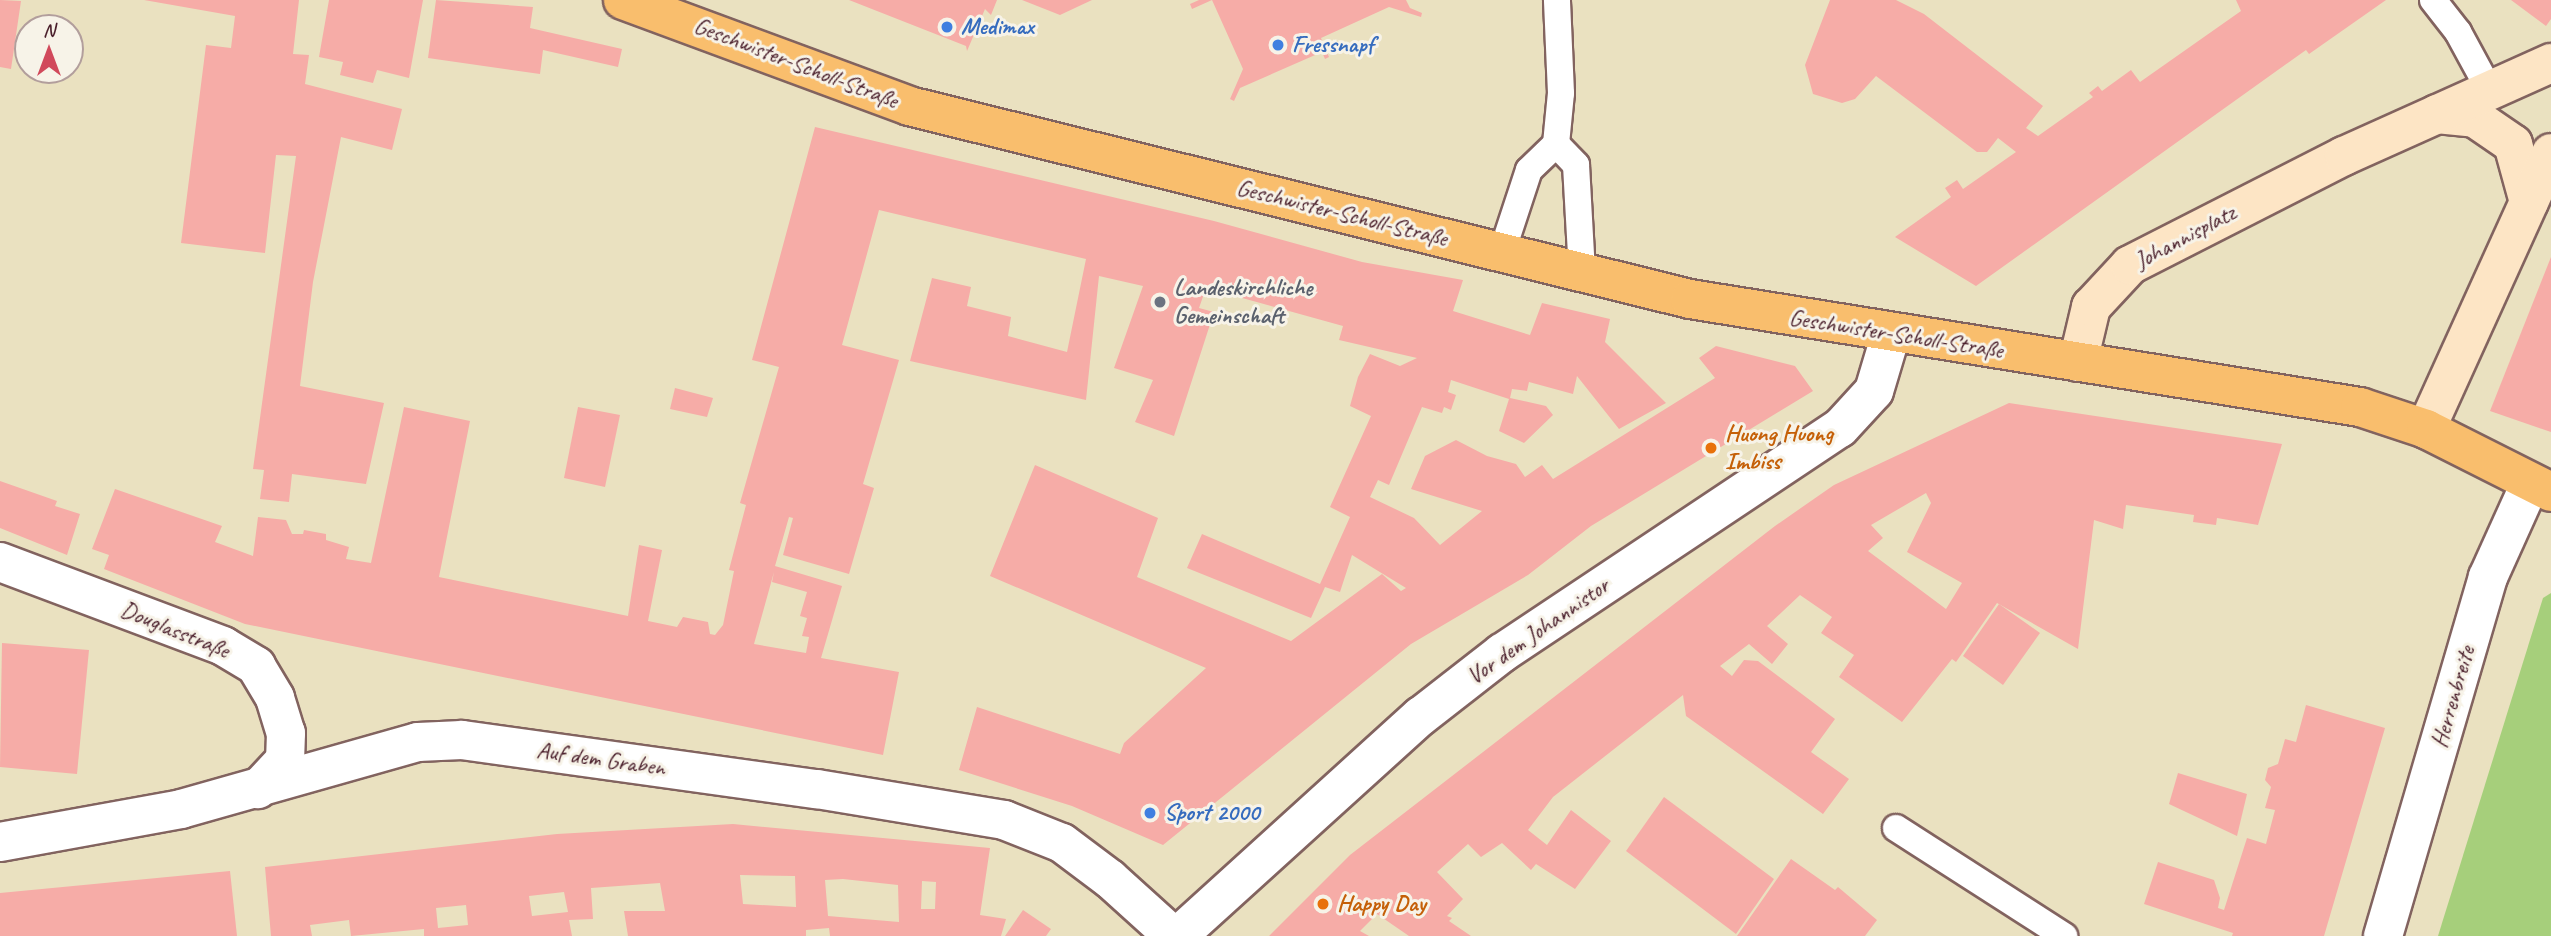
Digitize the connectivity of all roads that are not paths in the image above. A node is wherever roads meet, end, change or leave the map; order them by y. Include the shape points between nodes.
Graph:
1 (623, 0) edge
2 (1557, 0) edge
3 (2433, 0) edge
4 (2551, 63) edge
5 (2490, 90) junction
6 (2437, 114) junction
7 (1556, 144) junction
8 (2551, 153) edge
9 (2529, 202) junction
10 (1502, 252) junction
11 (1582, 272) junction
12 (1891, 334) junction
13 (2078, 362) junction
14 (2426, 429) junction
15 (2541, 488) edge
16 (0, 562) edge
17 (258, 789) junction
18 (1895, 828) dead end
19 (0, 842) edge
20 (1175, 936) edge
21 (2064, 936) edge
22 (2384, 936) edge

1 - 10 main road, Geschwister-Scholl-Straße via 909,106
2 - 7 lane via 1561,93
3 - 5 lane via 2458,32
4 - 5 main road, Johannisplatz
5 - 6 main road, Johannisplatz
6 - 9 main road via 2475,118 2507,138 2521,162
6 - 13 main road, Johannisplatz via 2130,265 2091,307
7 - 10 lane via 1529,170
7 - 11 lane via 1576,165
8 - 9 main road
9 - 14 main road
10 - 11 main road, Geschwister-Scholl-Straße
11 - 12 main road, Geschwister-Scholl-Straße via 1690,299
12 - 13 main road, Geschwister-Scholl-Straße
12 - 20 street, Vor dem Johannistor via 1874,391 1840,428 1502,653 1421,716
13 - 14 main road via 2360,407
14 - 15 main road
15 - 22 street, Herrenbreite via 2488,577
16 - 17 street, Douglasstraße via 223,646 256,666 275,698 286,733 285,760
17 - 19 street, Auf dem Graben via 181,809
17 - 20 street, Auf dem Graben via 418,742 462,740 938,807 1004,820 1062,843
18 - 21 lane

